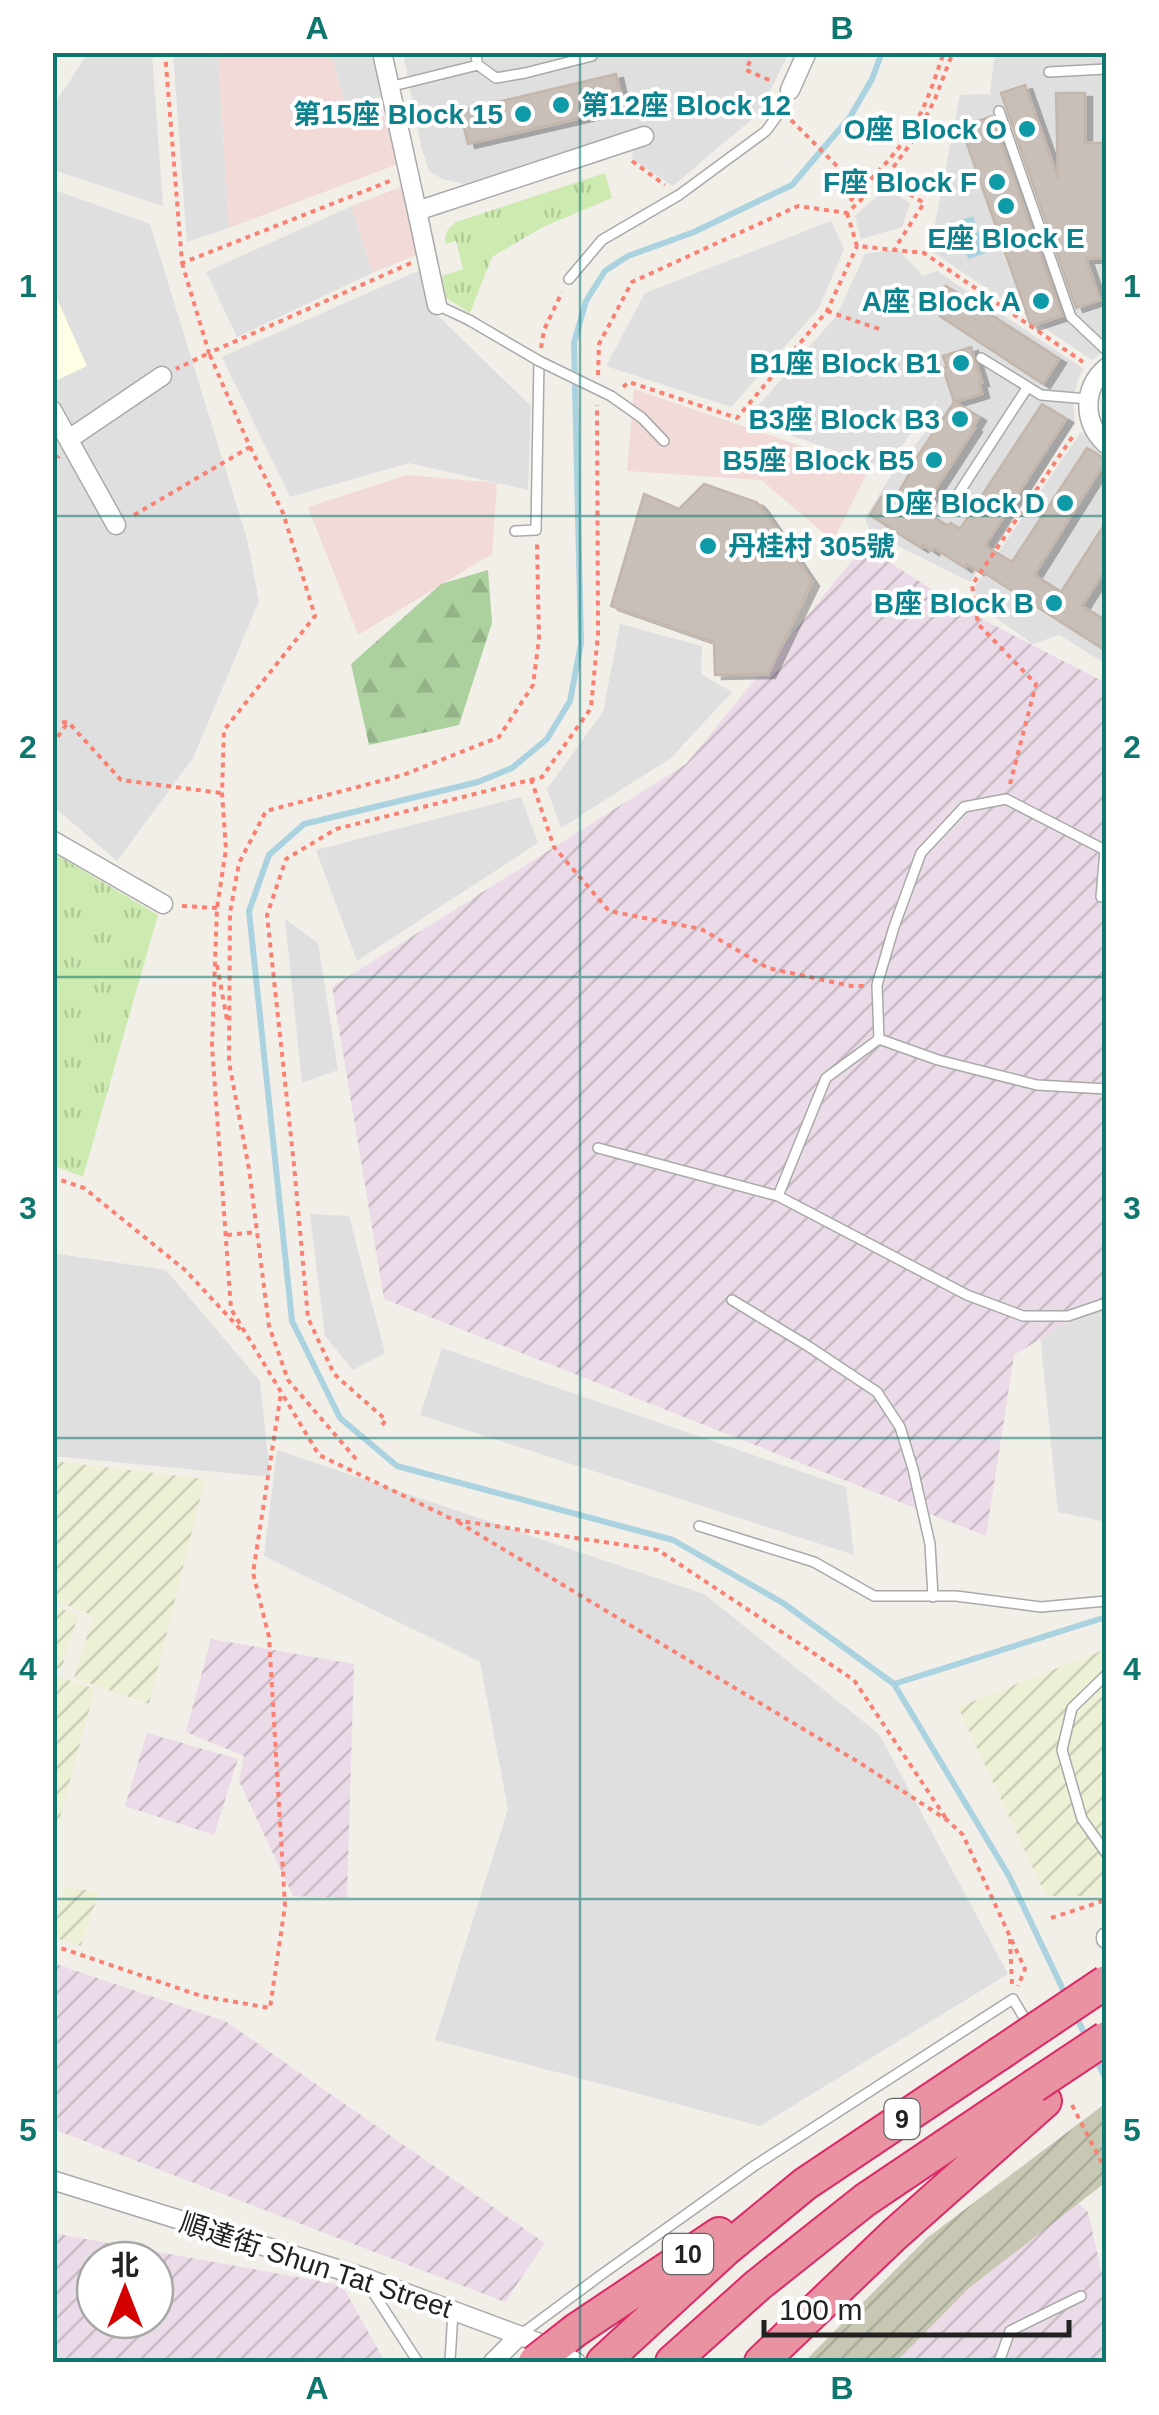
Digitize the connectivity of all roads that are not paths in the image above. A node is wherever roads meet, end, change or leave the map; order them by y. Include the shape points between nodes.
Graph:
1 (382, 52) edge
2 (474, 52) edge
3 (594, 52) edge
4 (807, 52) edge
5 (478, 65) junction
6 (1106, 69) edge
7 (1049, 72) dead end
8 (389, 86) junction
9 (790, 90) joint
10 (999, 111) dead end
11 (644, 136) dead end
12 (417, 212) junction
13 (568, 278) road end
14 (438, 304) joint
15 (1106, 350) edge
16 (982, 358) dead end
17 (539, 361) junction
18 (1103, 371) edge
19 (162, 376) road end
20 (1027, 388) junction
21 (1088, 399) junction
22 (52, 410) edge
23 (69, 439) junction
24 (664, 440) dead end
25 (1106, 444) edge
26 (951, 505) dead end
27 (116, 525) road end
28 (516, 531) dead end
29 (52, 840) edge
30 (1101, 898) dead end
31 (163, 904) road end
32 (878, 1039) junction
33 (1106, 1089) edge
34 (598, 1148) dead end
35 (778, 1196) junction
36 (732, 1300) dead end
37 (1106, 1303) edge
38 (698, 1526) dead end
39 (933, 1597) junction
40 (1106, 1601) edge
41 (1106, 1675) edge
42 (1106, 1853) edge
43 (1106, 1982) edge
44 (1106, 2038) edge
45 (1106, 2047) edge
46 (1041, 2048) dead end
47 (1047, 2083) junction
48 (52, 2180) edge
49 (804, 2184) junction
50 (363, 2276) junction
51 (1081, 2296) dead end
52 (453, 2310) junction
53 (576, 2346) edge
54 (528, 2349) edge
55 (610, 2355) edge
56 (418, 2362) edge
57 (448, 2362) edge
58 (493, 2362) edge
59 (672, 2362) edge
60 (761, 2362) edge
61 (999, 2362) edge

1 - 8 street
2 - 5 lane
3 - 5 lane via 496,78
4 - 9 street
5 - 8 lane
6 - 7 lane
8 - 12 street
9 - 13 lane via 766,130 679,195 602,240
10 - 15 lane via 1071,318
11 - 12 street
12 - 14 street
14 - 17 lane, bridge
16 - 20 lane
17 - 24 lane, bridge via 612,396
17 - 28 lane via 536,530
18 - 21 street
19 - 23 street
20 - 21 lane
20 - 26 lane
21 - 25 street via 1091,422
22 - 23 street
23 - 27 street
29 - 31 street
30 - 32 lane via 1105,850 1006,799 964,807 921,853 877,986
32 - 33 lane via 1037,1085
32 - 35 lane via 826,1078
34 - 35 lane
35 - 37 lane via 967,1296 1023,1316 1068,1316
36 - 39 lane via 877,1392 900,1427 914,1469
38 - 39 lane via 814,1562 874,1596
39 - 40 lane via 1041,1607
41 - 42 lane via 1072,1708 1062,1750 1082,1819
43 - 49 highway, 9, bridge
44 - 47 highway, 9, bridge
45 - 47 highway
46 - 54 lane via 1013,2000 754,2166 601,2275
47 - 59 highway, 9 via 865,2200
47 - 60 highway
48 - 50 street, 順達街 Shun Tat Street
49 - 53 highway, 10 via 714,2236
49 - 55 highway, 9
50 - 52 street, 順達街 Shun Tat Street
50 - 56 lane
51 - 61 lane via 1010,2331
52 - 54 street, 順達街 Shun Tat Street
52 - 57 lane
53 - 54 highway, 10, bridge
54 - 58 street

